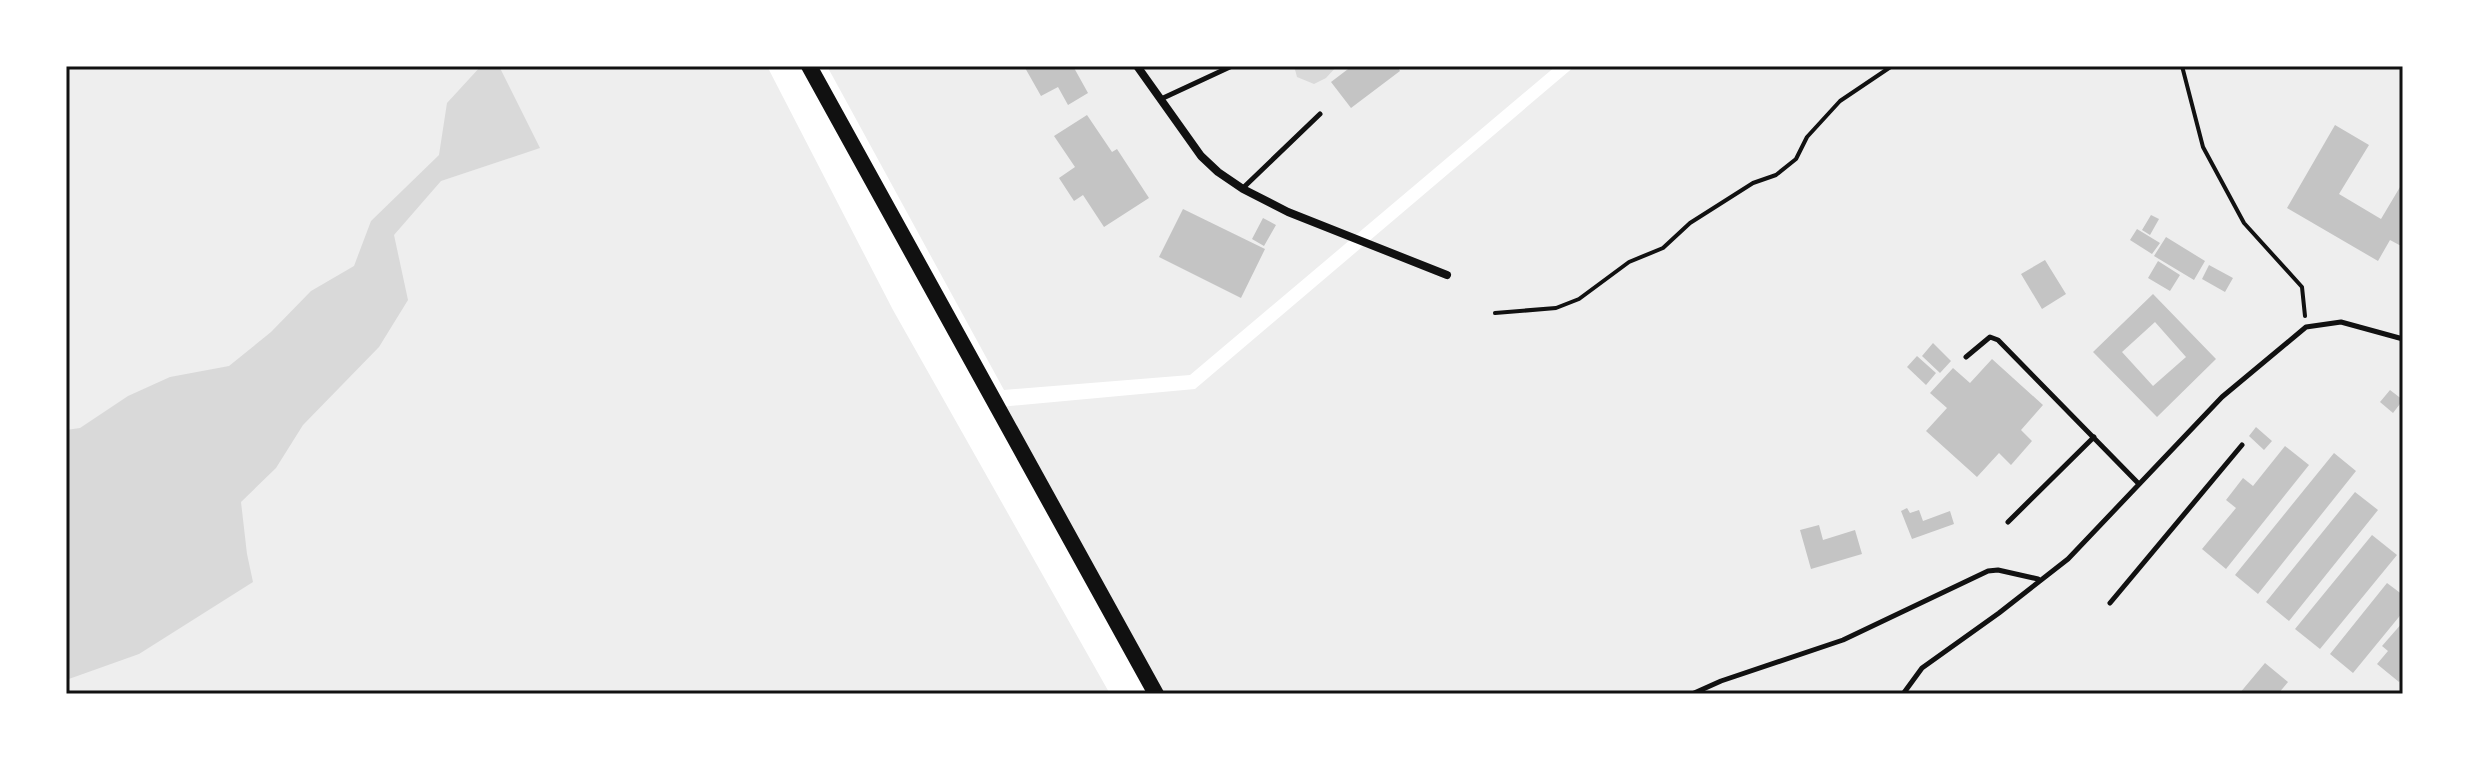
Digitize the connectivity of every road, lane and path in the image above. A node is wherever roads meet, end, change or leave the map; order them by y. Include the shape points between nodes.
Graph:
1 (809, 66) edge
2 (1137, 66) edge
3 (1232, 66) edge
4 (1892, 66) edge
5 (2182, 66) edge
6 (1159, 100) junction
7 (1320, 114) dead end
8 (1243, 189) junction
9 (1447, 275) dead end
10 (1495, 313) dead end
11 (2306, 327) junction
12 (2403, 339) edge
13 (1966, 357) dead end
14 (2094, 437) junction
15 (2242, 445) dead end
16 (2138, 483) junction
17 (2008, 522) dead end
18 (2039, 579) junction
19 (2110, 603) dead end
20 (1156, 694) edge
21 (1692, 694) edge
22 (1903, 694) edge

1 - 20 highway
2 - 6 street
3 - 6 lane
4 - 10 path via 1840,101 1807,137 1796,159 1776,175 1753,183 1690,223 1663,248 1629,262 1579,299 1556,308
5 - 11 path via 2203,147 2244,223 2302,287
6 - 8 street via 1201,156
7 - 8 lane
8 - 9 street
11 - 12 lane via 2341,322
11 - 16 lane via 2222,397
13 - 14 lane via 1983,340 1998,340
14 - 16 lane
14 - 17 lane
15 - 19 lane
16 - 18 lane via 2068,559
18 - 21 lane via 1988,571 1843,640
18 - 22 lane via 1922,668

